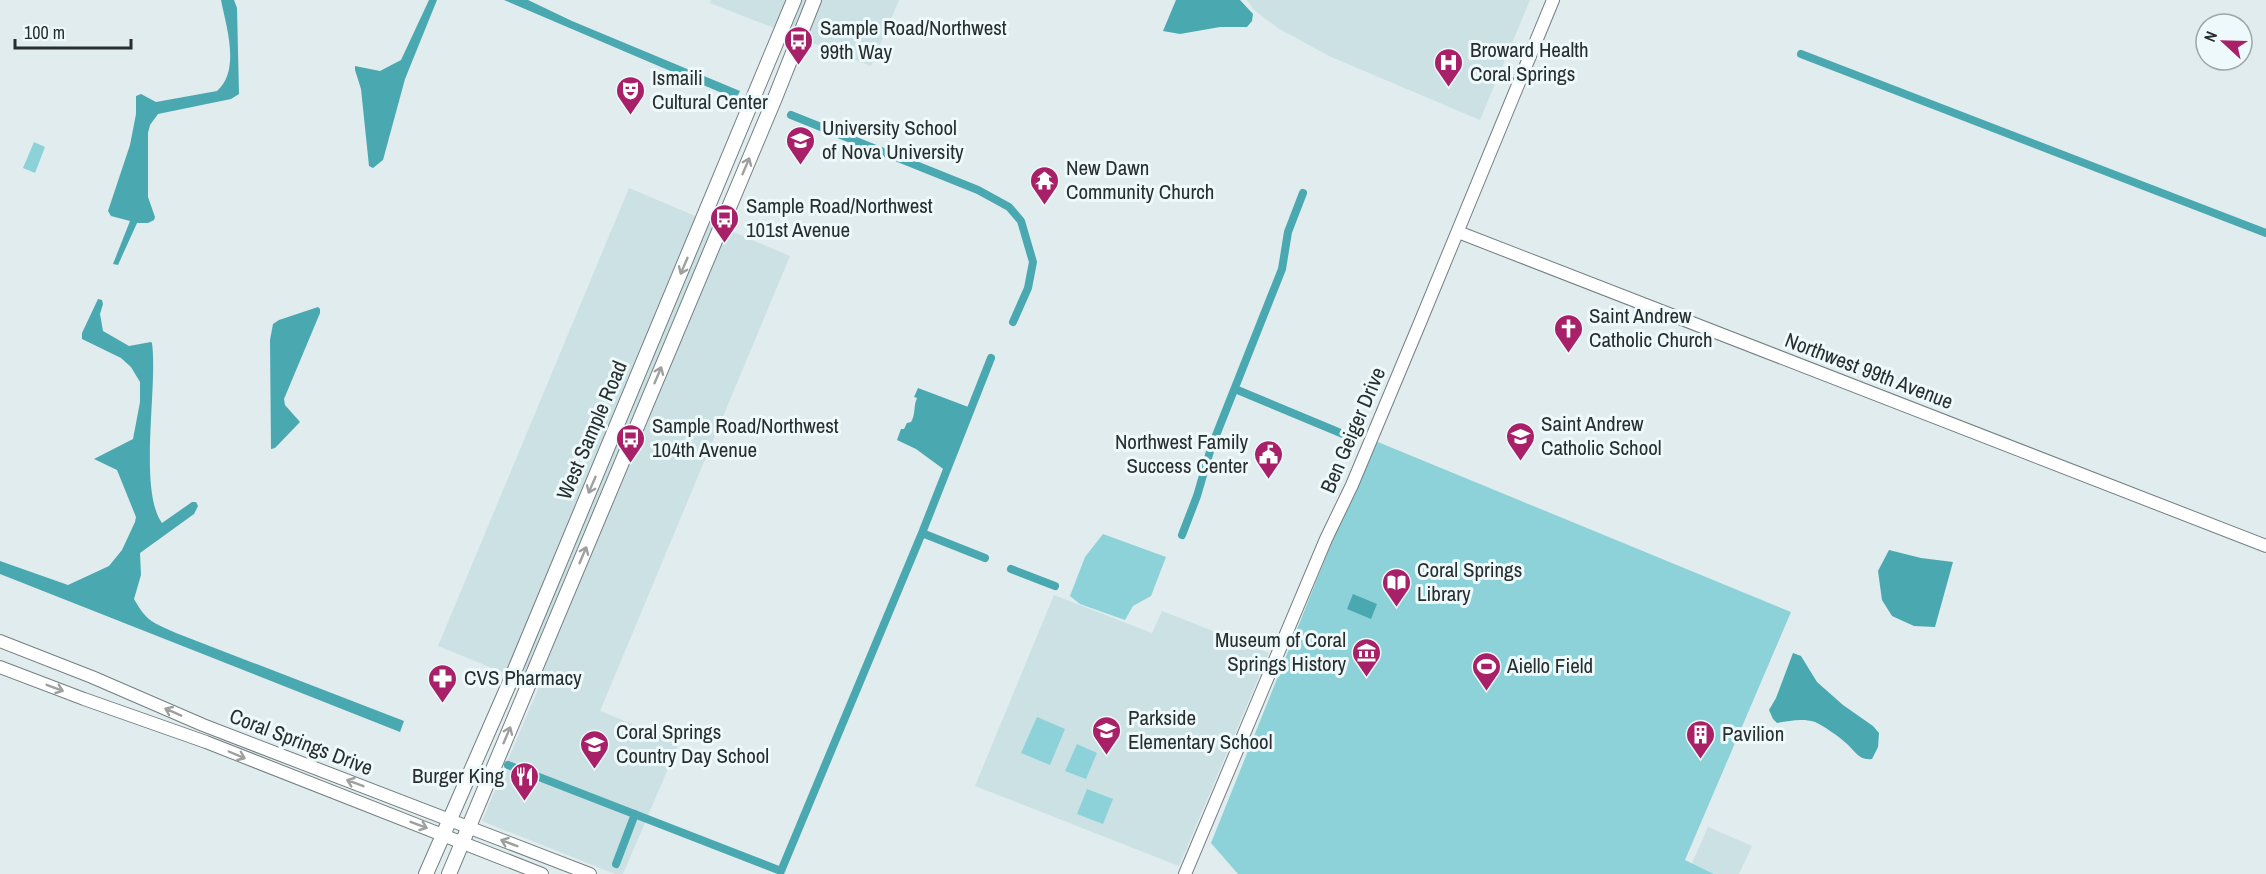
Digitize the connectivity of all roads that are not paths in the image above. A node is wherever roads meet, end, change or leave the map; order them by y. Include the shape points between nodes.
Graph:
1 (794, 0) edge
2 (814, 0) edge
3 (1553, 0) edge
4 (1458, 232) junction
5 (630, 394) junction
6 (610, 442) junction
7 (627, 450) junction
8 (609, 493) junction
9 (2266, 546) edge
10 (0, 641) edge
11 (0, 667) edge
12 (448, 820) junction
13 (468, 828) junction
14 (443, 834) junction
15 (463, 842) junction
16 (426, 874) edge
17 (449, 874) edge
18 (542, 874) edge
19 (590, 874) edge
20 (1185, 874) edge

1 -> 5 main road, West Sample Road
7 -> 2 main road, West Sample Road
3 - 4 street, Ben Geiger Drive
4 - 9 street, Northwest 99th Avenue
4 - 20 street, Ben Geiger Drive
5 - 6 main road, West Sample Road
5 - 7 main road via 620,437
6 - 8 main road via 614,457
6 -> 12 main road, West Sample Road
7 - 8 main road, West Sample Road
13 -> 8 main road, West Sample Road
12 -> 10 street, Coral Springs Drive via 202,725
11 -> 14 street, Coral Springs Drive
12 - 13 street, Coral Springs Drive
12 - 14 main road, West Sample Road
13 - 15 main road, West Sample Road
19 -> 13 street, Coral Springs Drive
14 - 15 street, Coral Springs Drive
14 - 16 main road, West Sample Road
15 - 17 main road, West Sample Road
15 - 18 street, Coral Springs Drive

